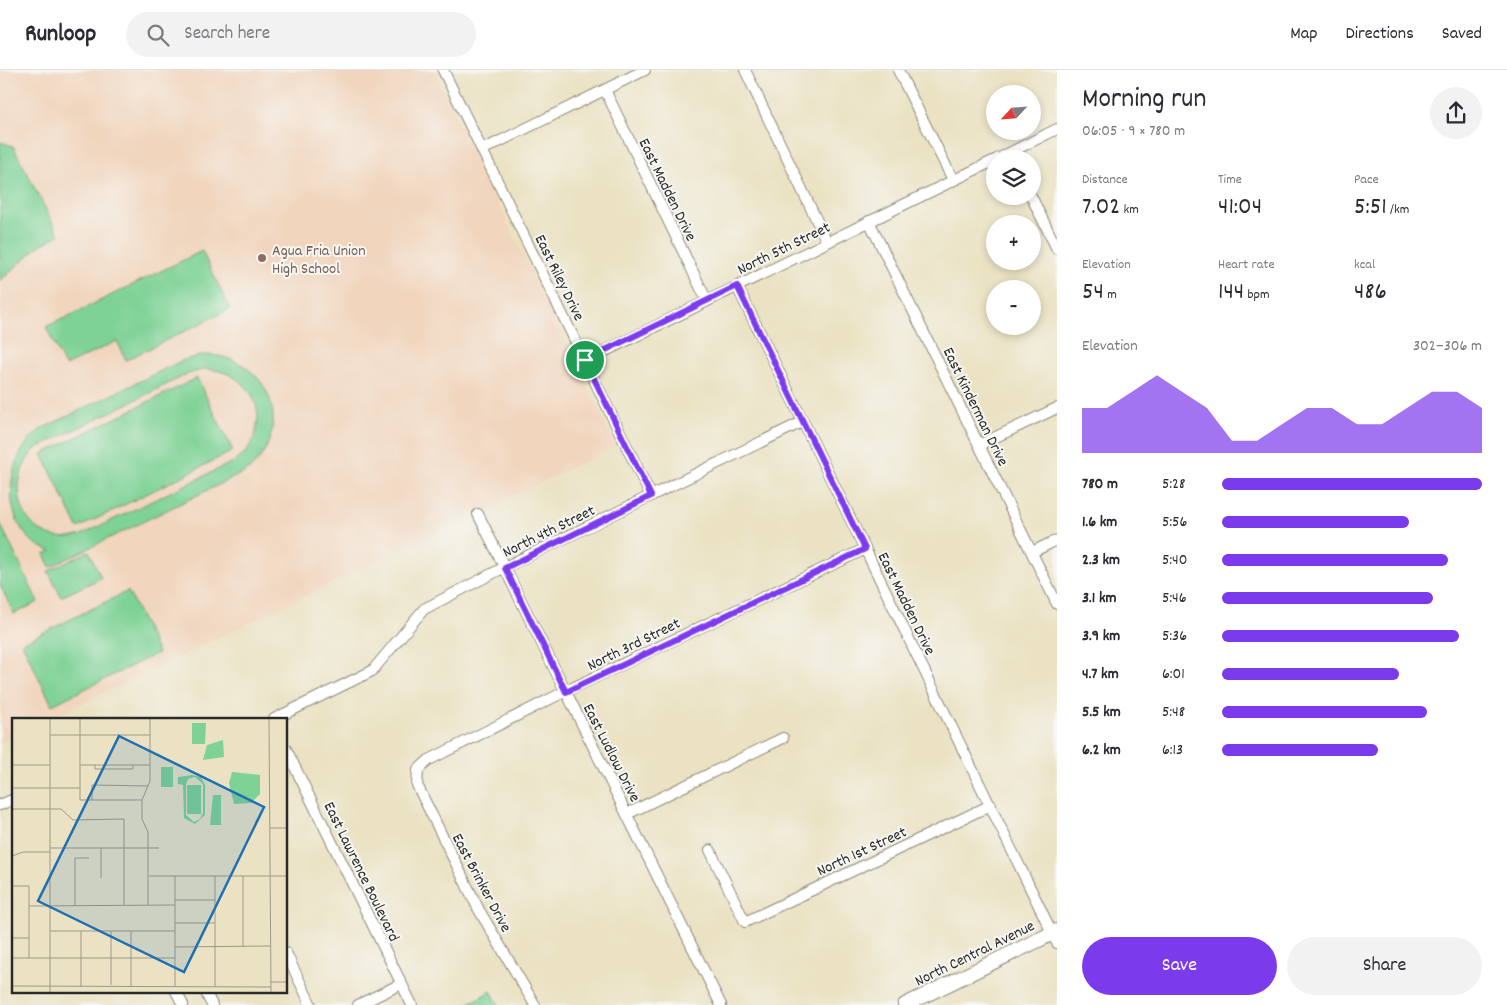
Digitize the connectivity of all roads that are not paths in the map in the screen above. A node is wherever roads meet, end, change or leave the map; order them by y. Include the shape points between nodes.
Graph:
1 (443, 70) edge
2 (645, 70) edge
3 (745, 70) edge
4 (898, 70) edge
5 (605, 90) junction
6 (1057, 129) edge
7 (482, 150) junction
8 (1021, 150) edge
9 (986, 164) edge
10 (952, 180) junction
11 (1035, 205) edge
12 (870, 221) junction
13 (828, 242) junction
14 (1057, 249) edge
15 (737, 286) junction
16 (707, 300) junction
17 (585, 360) junction
18 (1057, 408) edge
19 (802, 422) junction
20 (980, 445) junction
21 (651, 496) junction
22 (478, 514) dead end
23 (1057, 540) edge
24 (865, 549) junction
25 (1032, 552) junction
26 (505, 568) junction
27 (1057, 604) edge
28 (566, 692) junction
29 (276, 718) edge
30 (783, 738) dead end
31 (288, 754) edge
32 (418, 770) joint
33 (12, 800) edge
34 (0, 805) edge
35 (991, 805) junction
36 (627, 814) junction
37 (710, 850) dead end
38 (1055, 936) edge
39 (288, 958) edge
40 (402, 984) junction
41 (176, 992) edge
42 (206, 992) edge
43 (183, 1005) edge
44 (212, 1005) edge
45 (312, 1005) edge
46 (358, 1005) edge
47 (412, 1005) edge
48 (535, 1005) edge
49 (721, 1005) edge
50 (906, 1005) edge

1 - 7 street, East Riley Drive
2 - 5 street
3 - 13 street
4 - 10 street
5 - 7 street
5 - 16 street, East Madden Drive
6 - 8 street, North 5th Street
7 - 17 street, East Riley Drive
9 - 10 street, North 5th Street
10 - 12 street, North 5th Street
11 - 14 street
12 - 13 street, North 5th Street
12 - 20 street, East Kinderman Drive
13 - 15 street, North 5th Street
15 - 16 street, North 5th Street
15 - 19 street, East Madden Drive
16 - 17 street, North 5th Street
17 - 21 street, East Riley Drive
18 - 20 street
19 - 21 street, North 4th Street
19 - 24 street, East Madden Drive
20 - 25 street, East Kinderman Drive
21 - 26 street, North 4th Street
22 - 26 street, East Ludlow Drive
23 - 25 street
24 - 28 street, North 3rd Street
24 - 35 street, East Madden Drive
25 - 27 street, East Kinderman Drive
26 - 28 street, East Ludlow Drive
26 - 29 street, North 4th Street via 424,609 372,671
28 - 32 street, North 3rd Street via 429,760
28 - 36 street, East Ludlow Drive
30 - 36 street
31 - 40 street, East Lawrence Boulevard
32 - 48 street, East Brinker Drive via 417,785 479,910
33 - 34 street
35 - 37 street, North 1st Street via 745,922
35 - 38 street, East Madden Drive
36 - 49 street, East Ludlow Drive
38 - 50 street, North Central Avenue
39 - 45 street
40 - 46 street
40 - 47 street, East Lawrence Boulevard
41 - 43 street
42 - 44 street

